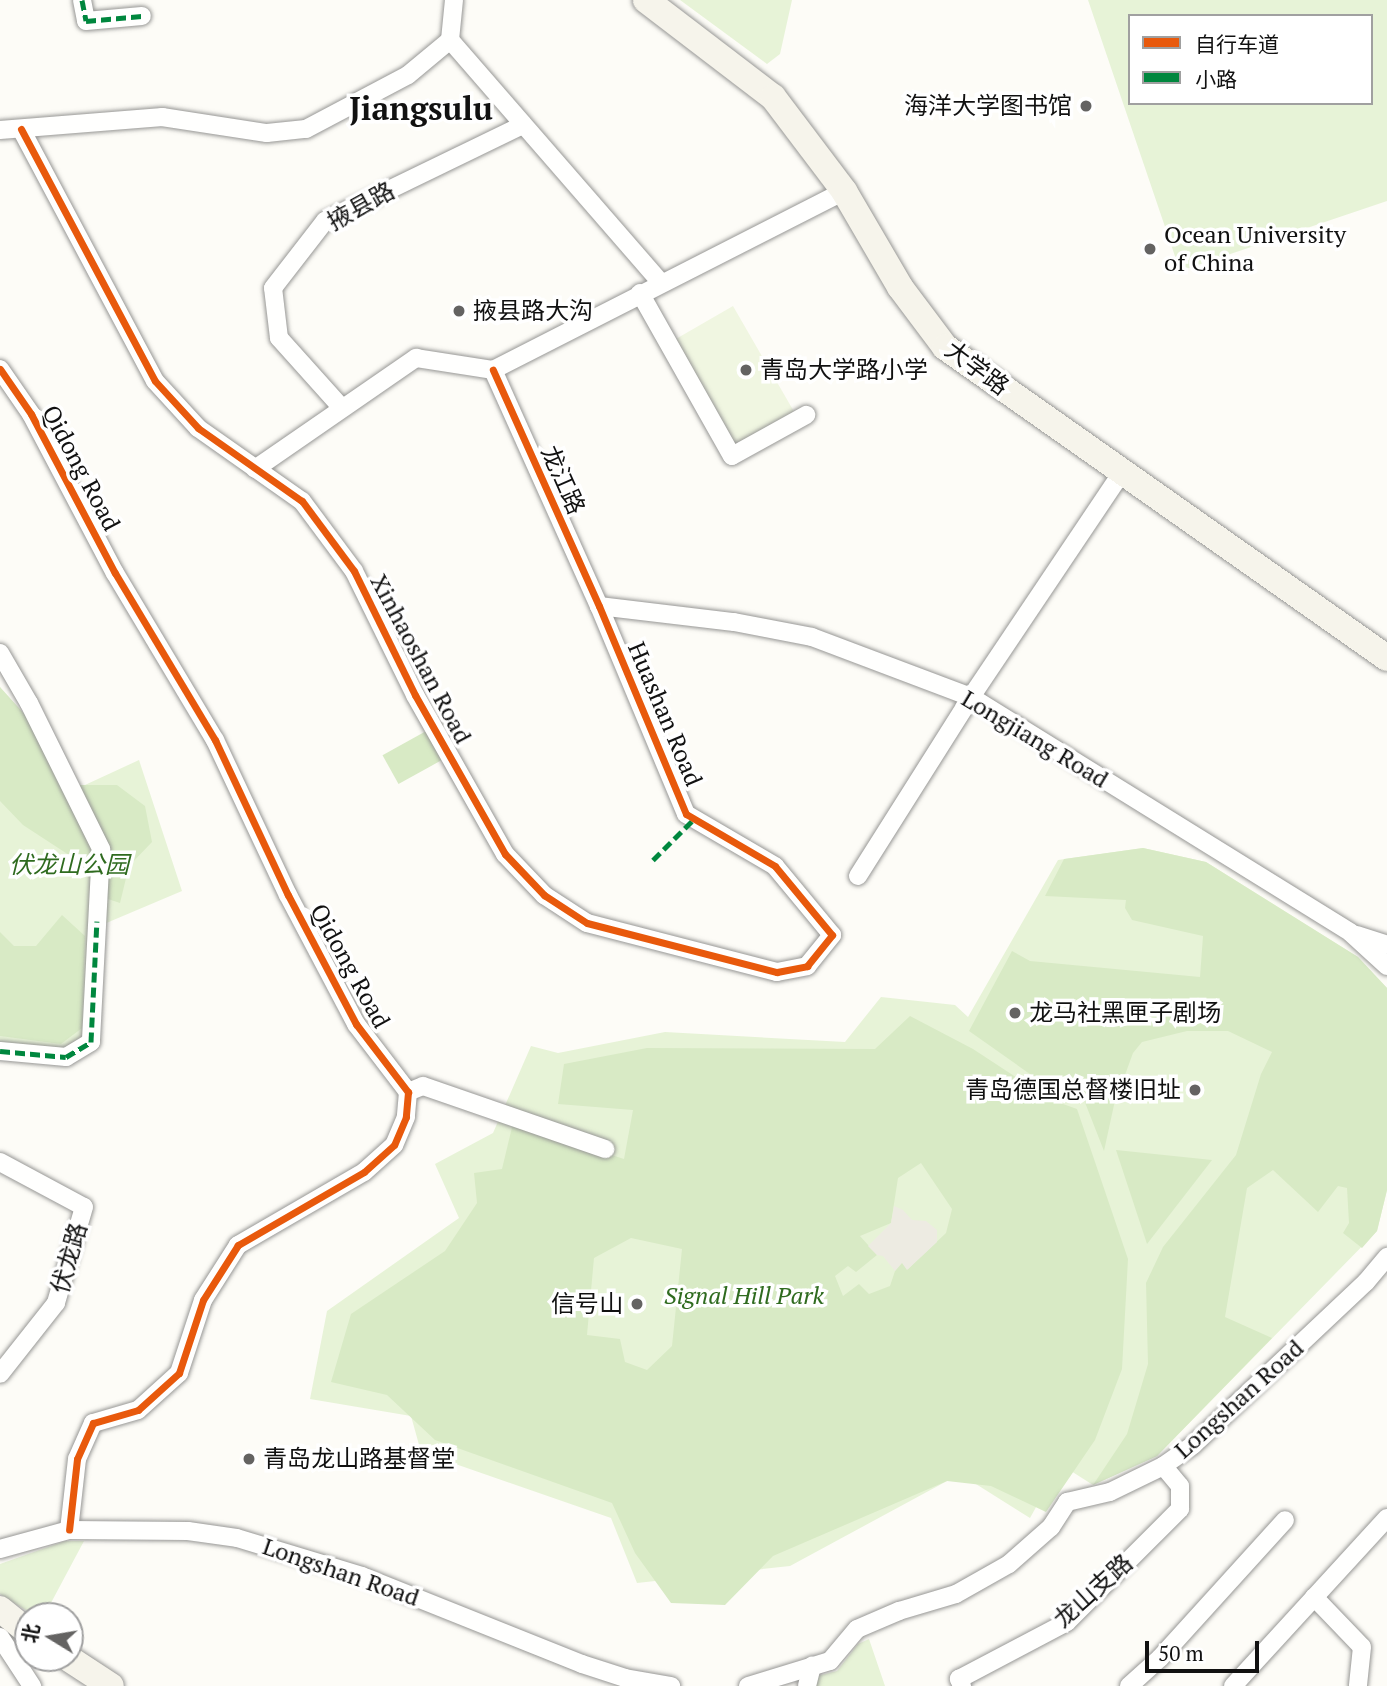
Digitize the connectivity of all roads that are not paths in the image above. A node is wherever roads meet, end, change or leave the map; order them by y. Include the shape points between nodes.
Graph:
1 (82, 0) edge
2 (454, 0) edge
3 (646, 0) edge
4 (142, 16) dead end
5 (450, 40) junction
6 (523, 125) junction
7 (22, 129) junction
8 (0, 130) edge
9 (844, 191) junction
10 (661, 283) junction
11 (640, 293) junction
12 (0, 369) edge
13 (493, 370) junction
14 (341, 407) junction
15 (806, 415) dead end
16 (255, 469) junction
17 (1122, 472) junction
18 (599, 606) junction
19 (0, 653) edge
20 (1387, 658) edge
21 (971, 697) junction
22 (858, 876) dead end
23 (1351, 933) junction
24 (1387, 944) edge
25 (807, 966) joint
26 (1387, 966) edge
27 (0, 1051) edge
28 (408, 1092) junction
29 (606, 1149) dead end
30 (0, 1161) edge
31 (1387, 1257) edge
32 (0, 1374) edge
33 (1163, 1466) junction
34 (1387, 1518) edge
35 (1285, 1520) dead end
36 (69, 1530) junction
37 (0, 1549) edge
38 (1314, 1597) junction
39 (0, 1609) edge
40 (14, 1620) edge
41 (0, 1637) edge
42 (812, 1665) junction
43 (84, 1668) edge
44 (32, 1686) edge
45 (111, 1686) edge
46 (671, 1686) edge
47 (748, 1686) edge
48 (807, 1686) edge
49 (962, 1686) edge
50 (1129, 1686) edge
51 (1233, 1686) edge
52 (1358, 1686) edge

1 - 4 street via 86,21
2 - 5 street
3 - 9 main road, 大学路 via 773,97
5 - 6 street
5 - 7 street via 408,75 306,129 267,133 162,117
6 - 10 street
6 - 14 street, 掖县路 via 326,221 273,288 279,338
7 - 8 street
7 - 16 street, Xinhaoshan Road via 155,381 198,428
9 - 10 street
9 - 17 main road, 大学路 via 900,287 945,347
10 - 11 street
11 - 13 street
11 - 15 street via 732,456
12 - 28 street, Qidong Road via 31,414 115,573 215,740 356,1024
13 - 14 street via 416,358
13 - 18 street, 龙江路
14 - 16 street
16 - 25 street, Xinhaoshan Road via 302,501 354,571 415,695 505,854 544,895 587,923 777,972
17 - 20 main road, 大学路
17 - 21 street
18 - 21 street, Longjiang Road via 734,622 812,637
18 - 25 street, 龙江路 via 686,814 775,866 832,935
19 - 27 street via 101,849 91,1042 66,1058
21 - 22 street
21 - 23 street, Longjiang Road
23 - 24 street
23 - 26 street, Longjiang Road
28 - 29 street via 423,1086
28 - 36 street via 405,1117 394,1144 365,1172 238,1245 203,1300 179,1373 138,1410 93,1423 77,1459
30 - 32 street, 伏龙路 via 84,1207 56,1303
31 - 33 street, Longshan Road via 1193,1445
33 - 42 street, Longshan Road via 1110,1492 1068,1502 1051,1527 1009,1564 956,1594 857,1629 830,1661
33 - 49 street, 龙山支路 via 1180,1486 1180,1509 1066,1622 959,1679
34 - 38 street
35 - 50 street
36 - 37 street, Longshan Road
36 - 46 street, Longshan Road via 188,1531 249,1541 362,1576 582,1664
38 - 51 street
38 - 52 street via 1363,1647
39 - 40 main road
41 - 44 street
42 - 47 street, Longshan Road
42 - 48 street
43 - 45 main road

